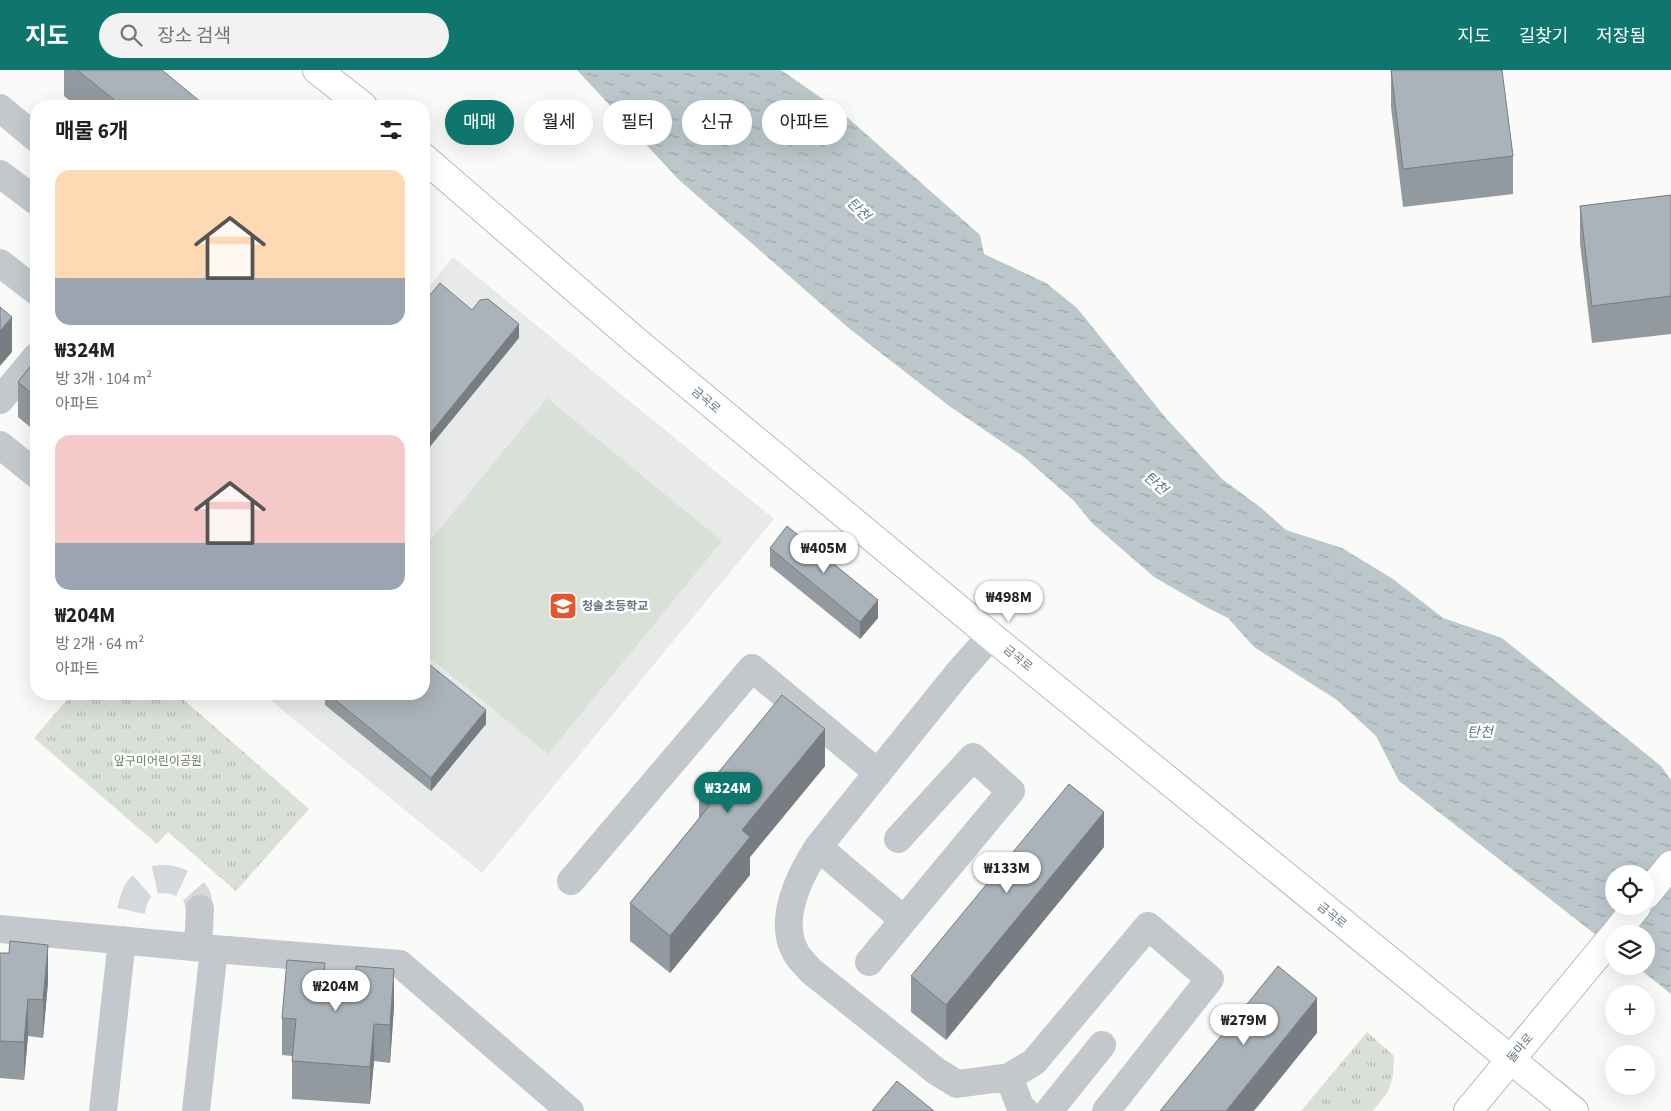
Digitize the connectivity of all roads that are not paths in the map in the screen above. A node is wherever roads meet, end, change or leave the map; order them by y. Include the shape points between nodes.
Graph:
1 (317, 70) edge
2 (354, 100) edge
3 (0, 108) edge
4 (30, 133) edge
5 (430, 163) edge
6 (0, 174) edge
7 (30, 197) edge
8 (0, 263) edge
9 (30, 286) edge
10 (30, 364) edge
11 (0, 400) edge
12 (0, 445) edge
13 (30, 469) edge
14 (991, 636) junction
15 (878, 773) junction
16 (898, 839) dead end
17 (818, 847) junction
18 (1671, 865) edge
19 (571, 881) dead end
20 (1655, 884) edge
21 (200, 909) tunnel mouth
22 (1630, 915) edge
23 (904, 920) junction
24 (1621, 925) edge
25 (0, 929) edge
26 (122, 940) junction
27 (1605, 945) edge
28 (206, 948) junction
29 (869, 962) dead end
30 (1102, 1045) dead end
31 (1510, 1060) junction
32 (1009, 1077) junction
33 (103, 1111) edge
34 (196, 1111) edge
35 (570, 1111) edge
36 (1025, 1111) edge
37 (1049, 1111) edge
38 (1106, 1111) edge
39 (1468, 1111) edge
40 (1574, 1111) edge

1 - 2 main road
3 - 4 lane
5 - 14 main road, 금곡로 via 637,342
6 - 7 lane
8 - 9 lane
10 - 11 lane
12 - 13 lane
14 - 15 lane
14 - 31 main road, 금곡로
15 - 17 lane
15 - 19 lane via 752,668
16 - 23 lane via 973,757 1011,791
17 - 23 lane
17 - 32 lane via 803,871 792,900 788,934 796,953 811,971 936,1071 957,1084
18 - 20 main road
21 - 28 lane
22 - 24 main road, 돌마로
23 - 29 lane
25 - 26 lane
26 - 28 lane
26 - 33 lane
27 - 31 main road, 돌마로
28 - 34 lane
28 - 35 lane via 400,964
30 - 37 lane
31 - 39 main road, 돌마로
31 - 40 main road, 금곡로
32 - 36 lane
32 - 38 lane via 1034,1062 1148,926 1210,979

